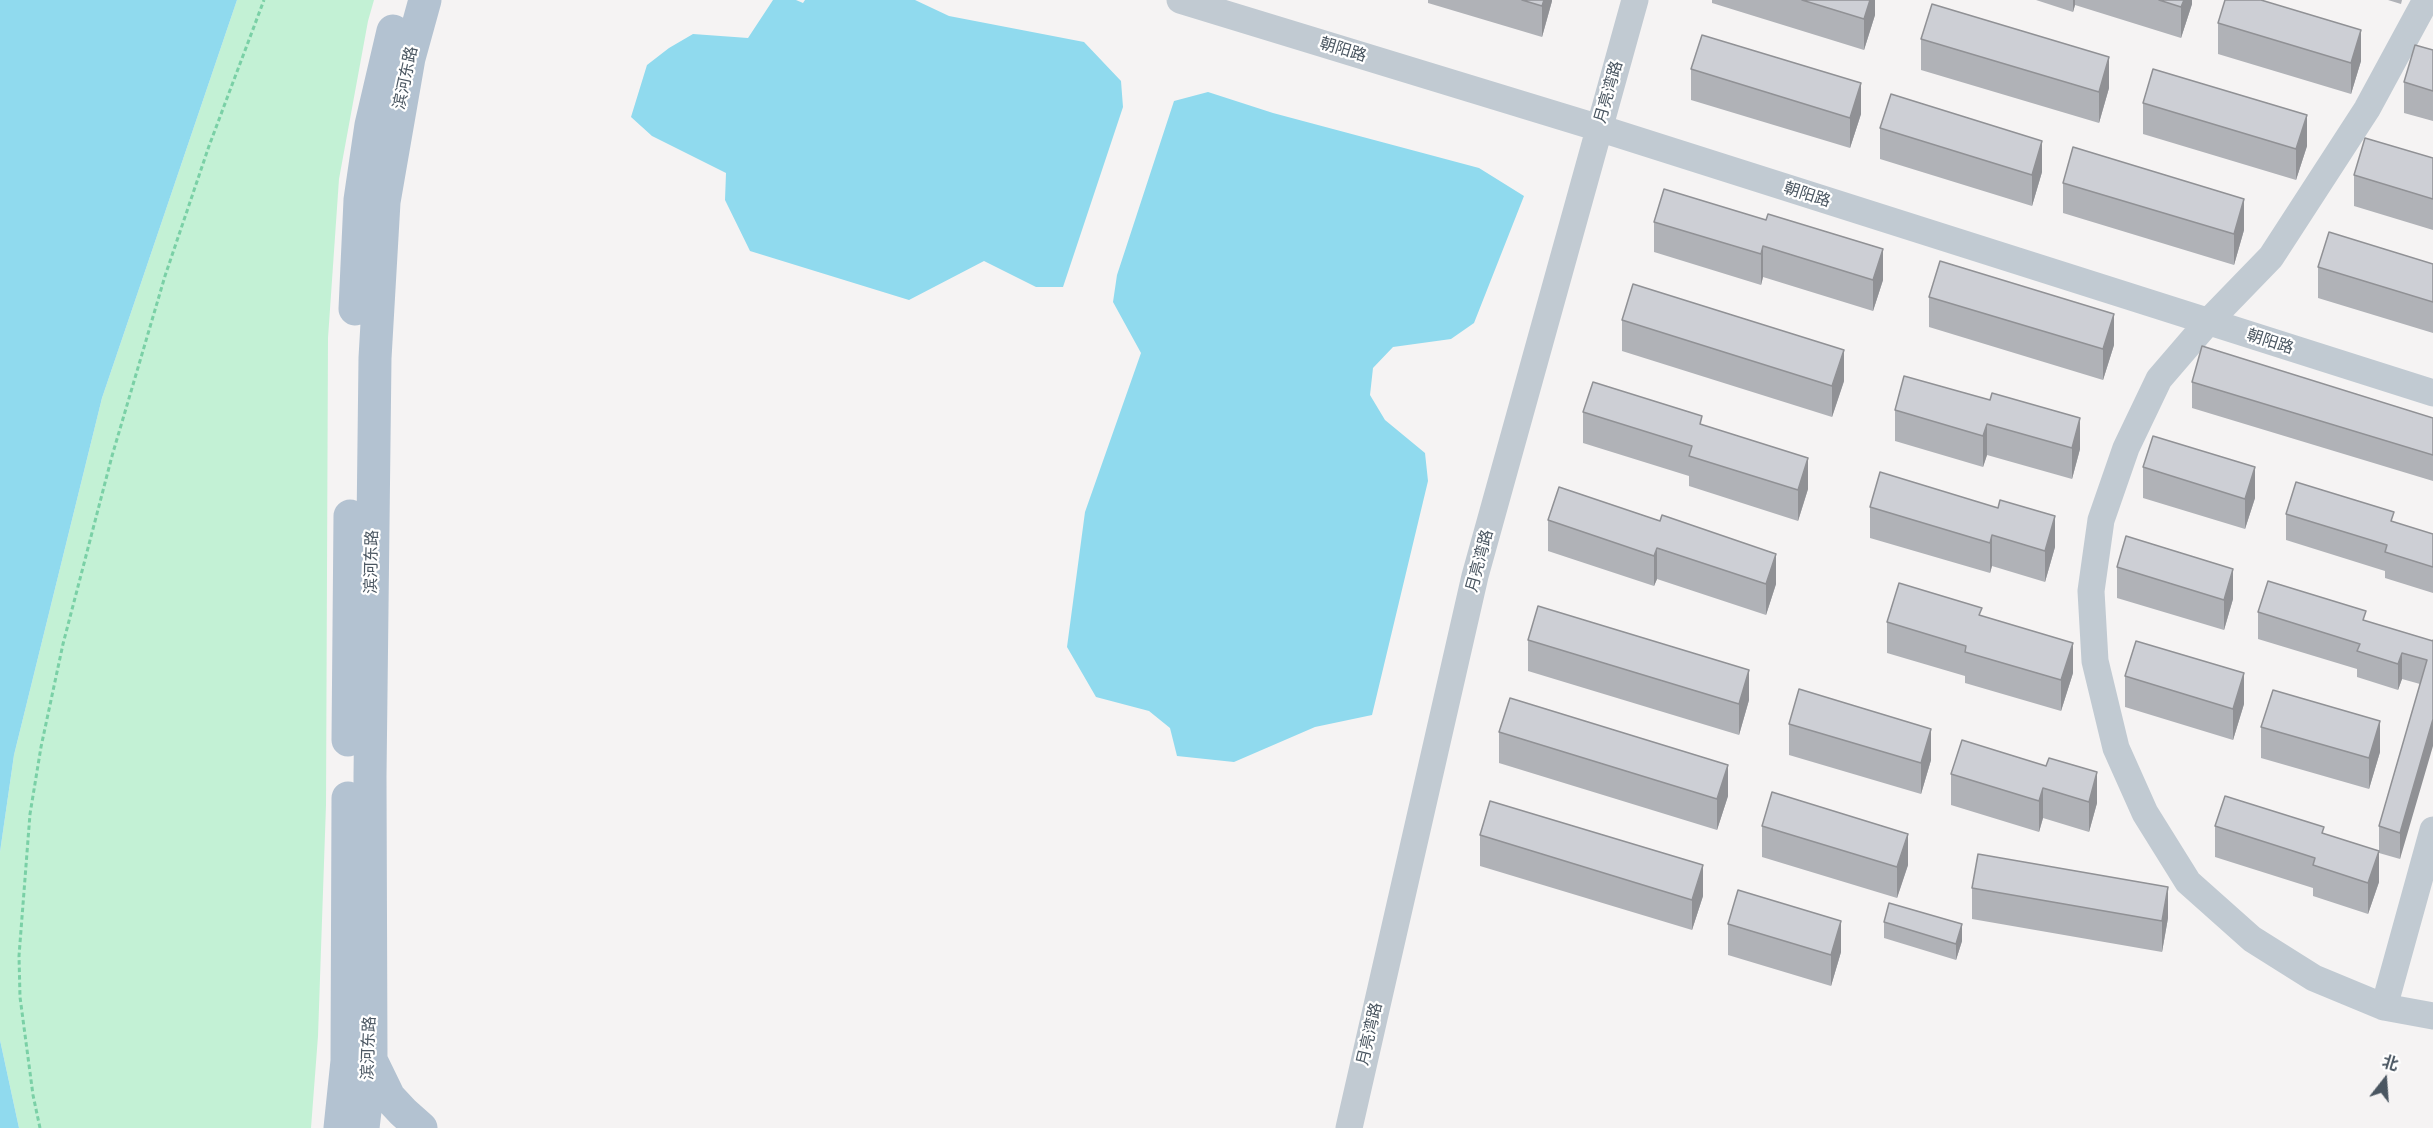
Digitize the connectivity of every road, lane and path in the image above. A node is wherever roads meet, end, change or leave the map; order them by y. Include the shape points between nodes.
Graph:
1 (264, 0) edge
2 (402, 0) edge
3 (425, 0) edge
4 (1180, 0) edge
5 (1635, 0) edge
6 (2426, 0) edge
7 (1599, 128) junction
8 (2208, 322) junction
9 (2433, 393) edge
10 (2433, 830) edge
11 (2385, 1007) junction
12 (2433, 1016) edge
13 (371, 1060) junction
14 (40, 1128) edge
15 (340, 1128) edge
16 (363, 1128) edge
17 (421, 1128) edge
18 (1349, 1128) edge

1 - 14 path via 162,287 112,456 63,644 41,747 30,814 19,956 20,997
2 - 15 main road, 滨河东路 via 371,125 360,200 348,611 347,1061
3 - 13 main road, 滨河东路 via 409,58 384,202 375,358
4 - 7 street, 朝阳路
5 - 7 street, 月亮湾路
6 - 8 street via 2367,109 2271,257
7 - 8 street, 朝阳路
7 - 18 street, 月亮湾路 via 1475,576
8 - 9 street, 朝阳路
8 - 11 street via 2159,379 2126,448 2101,520 2091,591 2095,661 2116,748 2145,813 2188,882 2252,939 2314,978
10 - 11 street
11 - 12 street
13 - 16 main road, 滨河东路
13 - 17 main road via 389,1097

